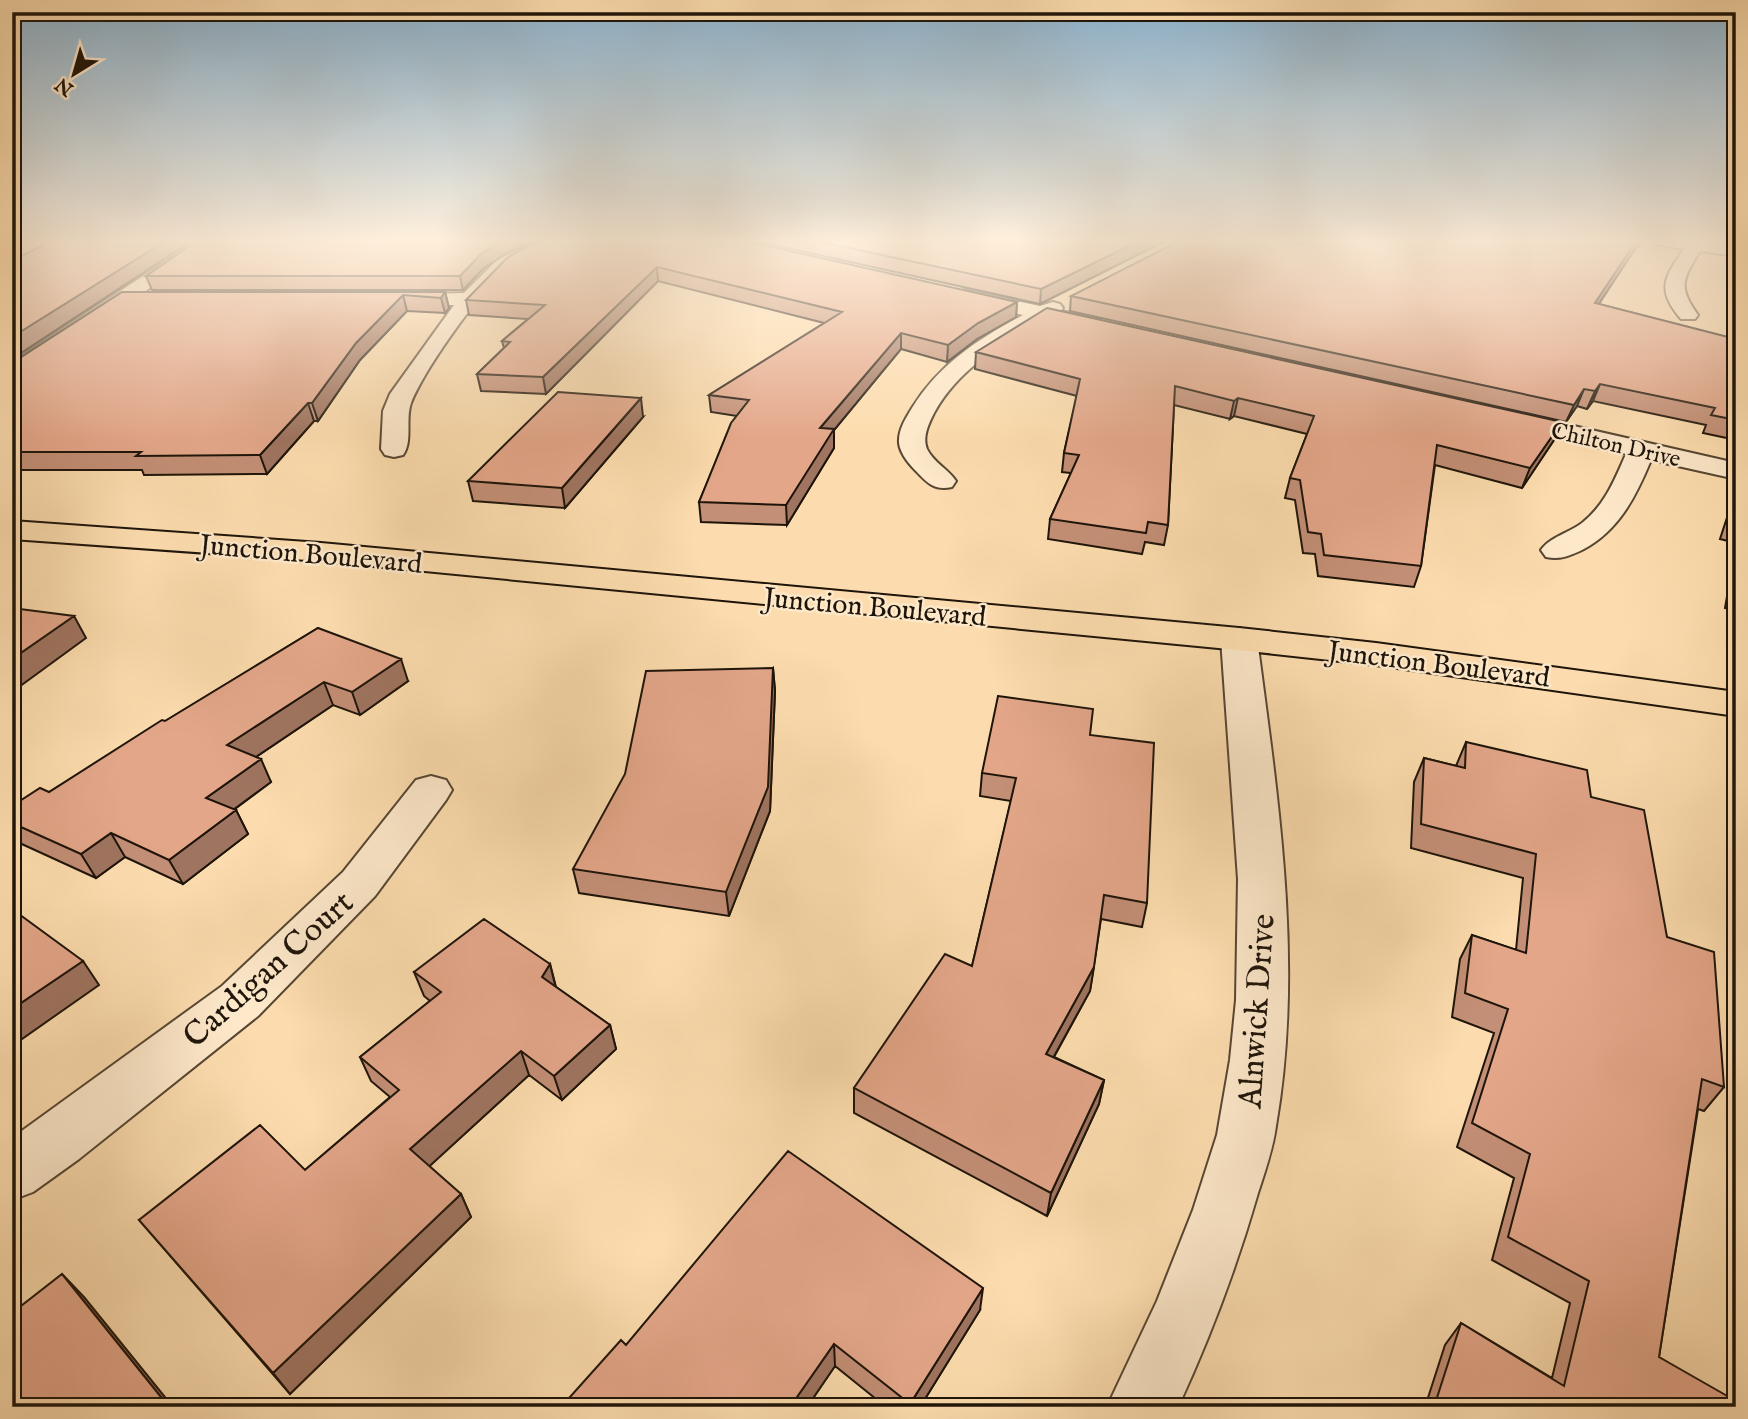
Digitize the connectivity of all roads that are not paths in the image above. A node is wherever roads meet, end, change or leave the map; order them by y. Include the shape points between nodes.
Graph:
1 (111, 306) edge
2 (465, 306) edge
3 (1012, 306) edge
4 (1057, 306) edge
5 (1679, 306) edge
6 (1043, 313) junction
7 (1688, 315) dead end
8 (1111, 328) edge
9 (12, 373) edge
10 (1487, 414) edge
11 (394, 449) dead end
12 (1642, 449) junction
13 (1736, 471) edge
14 (942, 481) dead end
15 (12, 530) edge
16 (1557, 550) dead end
17 (1239, 639) junction
18 (1736, 704) edge
19 (431, 790) dead end
20 (12, 1172) edge
21 (1142, 1407) edge

1 - 9 street
2 - 11 street via 397,405
3 - 6 street
4 - 6 street
5 - 7 street
6 - 8 street
6 - 14 street via 976,350 925,405 912,447
10 - 12 street, Chilton Drive
12 - 13 street, Chilton Drive
12 - 16 street via 1616,507 1601,525
15 - 17 main road, Junction Boulevard via 321,552
17 - 18 main road, Junction Boulevard
17 - 21 street, Alnwick Drive via 1262,897 1264,993 1249,1121 1216,1237
19 - 20 street, Cardigan Court via 359,884 240,1001

